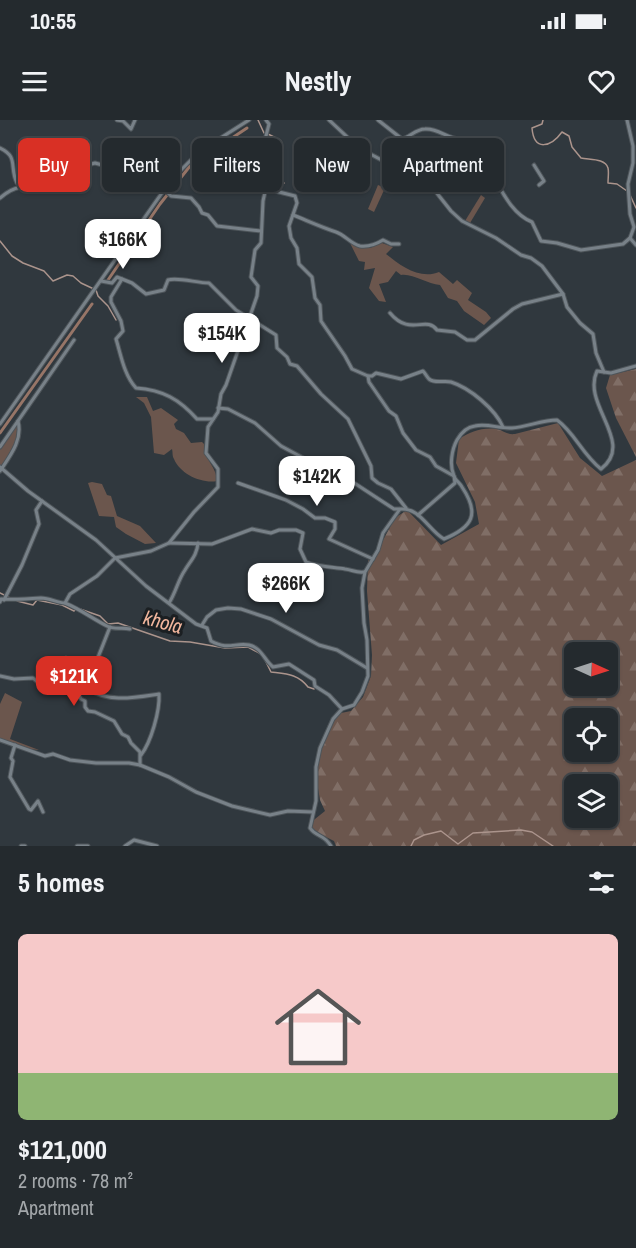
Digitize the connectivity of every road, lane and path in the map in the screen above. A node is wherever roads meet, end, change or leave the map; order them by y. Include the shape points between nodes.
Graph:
1 (117, 120) edge
2 (135, 120) edge
3 (249, 120) edge
4 (266, 120) edge
5 (329, 120) edge
6 (378, 120) edge
7 (627, 120) edge
8 (266, 138) edge
9 (0, 148) edge
10 (634, 163) edge
11 (534, 165) dead end
12 (180, 170) edge
13 (18, 183) edge
14 (539, 185) dead end
15 (18, 188) edge
16 (165, 192) edge
17 (167, 192) edge
18 (264, 192) edge
19 (279, 192) edge
20 (0, 198) edge
21 (292, 215) junction
22 (261, 231) junction
23 (630, 237) junction
24 (399, 244) dead end
25 (636, 245) edge
26 (122, 279) junction
27 (101, 281) junction
28 (563, 294) junction
29 (390, 313) dead end
30 (249, 320) junction
31 (74, 340) dead end
32 (636, 366) edge
33 (604, 373) junction
34 (369, 376) junction
35 (602, 398) dead end
36 (218, 408) junction
37 (213, 418) junction
38 (18, 421) junction
39 (0, 424) edge
40 (503, 427) junction
41 (0, 447) edge
42 (613, 464) dead end
43 (0, 469) edge
44 (454, 476) junction
45 (238, 483) dead end
46 (42, 501) junction
47 (406, 508) junction
48 (400, 509) junction
49 (418, 515) junction
50 (169, 543) junction
51 (198, 543) junction
52 (115, 558) junction
53 (373, 559) junction
54 (365, 572) junction
55 (1, 600) edge
56 (65, 603) junction
57 (169, 603) junction
58 (202, 626) junction
59 (110, 627) junction
60 (130, 629) dead end
61 (66, 658) dead end
62 (88, 666) junction
63 (368, 669) junction
64 (0, 676) edge
65 (85, 681) junction
66 (74, 686) junction
67 (342, 709) junction
68 (0, 740) edge
69 (15, 745) junction
70 (141, 755) junction
71 (140, 765) junction
72 (43, 812) dead end
73 (313, 812) junction
74 (77, 846) edge
75 (88, 846) edge
76 (125, 846) edge
77 (157, 846) edge
78 (331, 846) edge

1 - 2 street via 131,129
3 - 12 street via 200,151
4 - 8 street via 269,124
5 - 28 street via 359,148 436,192 462,221 538,262
6 - 23 street via 402,139 427,129 471,144 521,218 532,222 541,242 581,250 623,244
7 - 10 street
9 - 13 street via 11,156
10 - 23 street via 628,184 634,227
11 - 14 street via 544,181
15 - 20 street
16 - 27 street
17 - 22 street via 191,198 217,226
18 - 22 street
19 - 21 street via 295,196 297,203
21 - 24 street via 338,232 360,246 374,246 383,240
21 - 34 street via 291,238 299,264 312,277 321,321 352,369
22 - 30 street via 251,277 258,286 257,296
23 - 25 street
26 - 27 street via 117,277 112,283
26 - 30 street via 146,294 164,290 173,278 209,283
26 - 37 street via 111,302 121,321 123,332 116,339 132,383 136,388 169,394 197,419
27 - 39 street
28 - 29 street via 522,304 475,340 437,330 427,323 401,324
28 - 33 street via 567,307 593,334
30 - 36 street
30 - 47 street via 276,335 277,348 290,364 297,366 348,419 371,466 372,478 391,489
31 - 38 street
32 - 33 street
33 - 35 street via 597,371 595,376
34 - 40 street via 376,373 401,379 423,371 429,379 453,382 476,395
34 - 44 street via 369,382 416,450
36 - 37 street
36 - 48 street via 255,423 281,446 339,472 394,509
37 - 50 street via 205,448 218,469 218,487
38 - 41 street
38 - 43 street via 20,433
40 - 42 street via 557,420 601,469
40 - 44 street via 473,426 461,434 453,448
43 - 46 street
44 - 49 street via 455,483 450,489
44 - 49 street via 471,501 470,523 444,539
45 - 53 street via 280,497 315,518 335,522 329,539
46 - 52 street
46 - 55 street via 36,510 39,524 22,565
47 - 48 street
47 - 49 street
48 - 53 street via 383,533
50 - 51 street
50 - 52 street
51 - 54 street via 212,543 249,529 271,533 296,530 303,533 300,549 306,562
51 - 57 street
52 - 56 street via 70,594
52 - 57 street
53 - 54 street
54 - 63 street via 362,588
55 - 56 street via 42,598
56 - 59 street
57 - 58 street
58 - 63 street via 216,610 241,609 338,650
58 - 67 street via 219,646 248,644 263,653 273,667 289,664 314,680 315,686
59 - 60 street
59 - 62 street via 95,665
61 - 62 street
62 - 65 street
63 - 67 street via 354,705
64 - 66 street via 33,678 50,688
65 - 66 street
65 - 70 street via 85,688 110,699 159,694 152,733
66 - 70 street via 88,711 114,721
67 - 73 street via 333,718 320,748
68 - 69 street
69 - 71 street via 45,756
69 - 72 street via 10,777 29,809 38,801
70 - 71 street
71 - 73 street via 232,806 270,815
73 - 78 street via 310,828
74 - 75 street
76 - 77 street via 134,840

